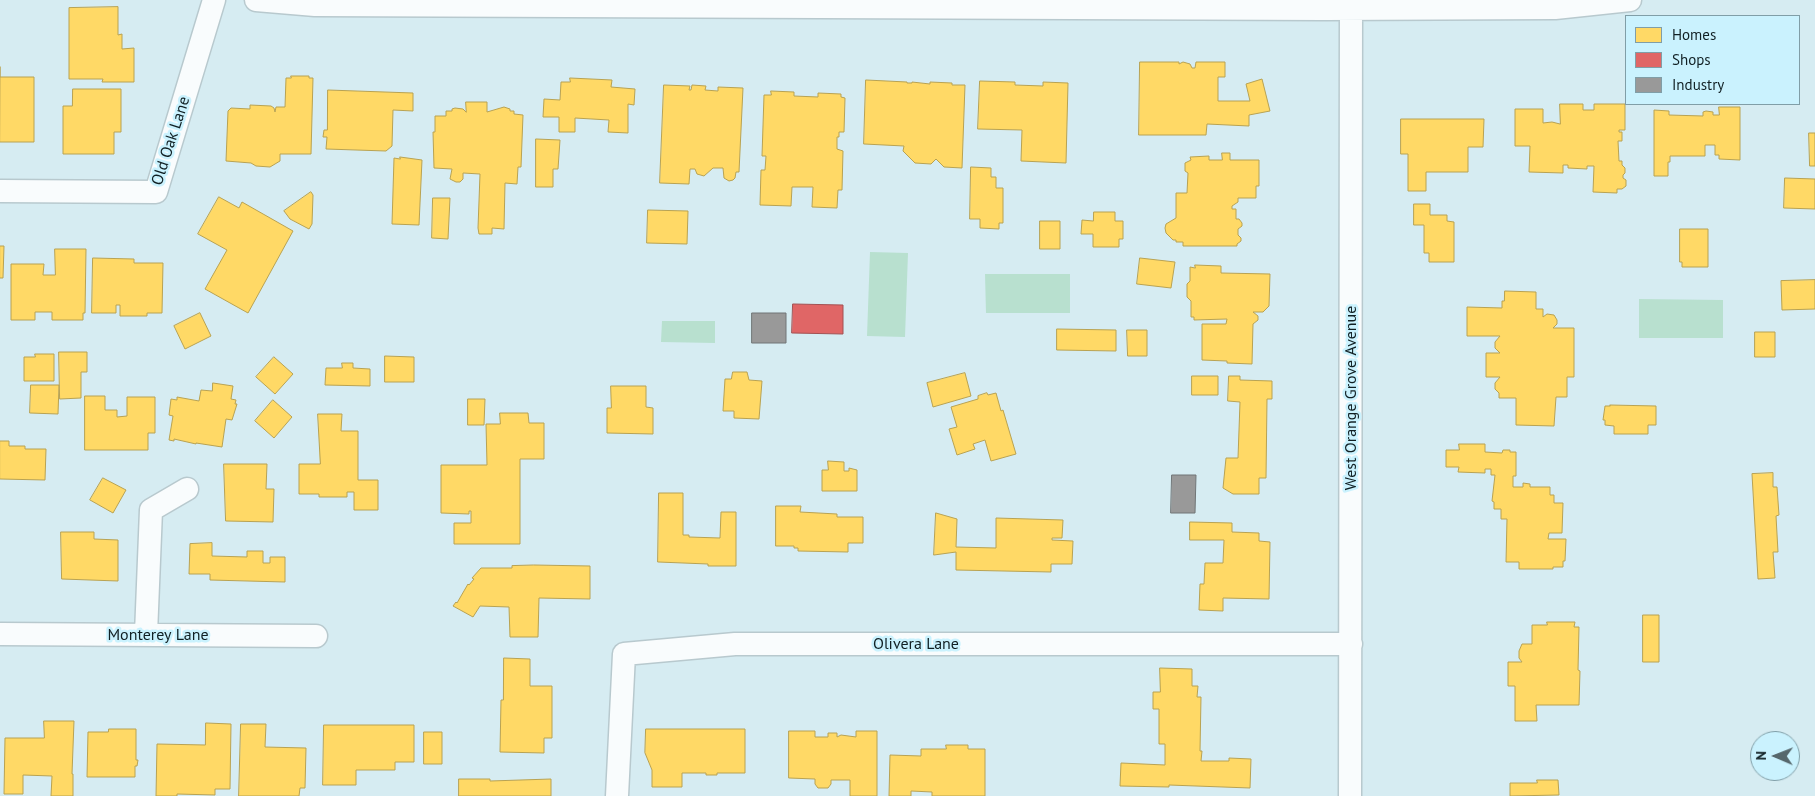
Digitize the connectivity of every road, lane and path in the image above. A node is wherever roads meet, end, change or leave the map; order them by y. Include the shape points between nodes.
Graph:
1 (214, 0) edge
2 (256, 0) edge
3 (1630, 0) edge
4 (1351, 4) edge
5 (0, 191) edge
6 (187, 489) dead end
7 (0, 634) edge
8 (146, 634) junction
9 (316, 636) dead end
10 (1351, 644) junction
11 (617, 796) edge
12 (1350, 796) edge

1 - 5 street, Old Oak Lane via 156,192
2 - 4 street via 315,5
3 - 4 street via 1554,8
4 - 10 street, West Orange Grove Avenue
6 - 8 street via 151,510
7 - 8 street, Monterey Lane
8 - 9 street, Monterey Lane
10 - 11 street, Olivera Lane via 735,644 624,654
10 - 12 street, West Orange Grove Avenue

